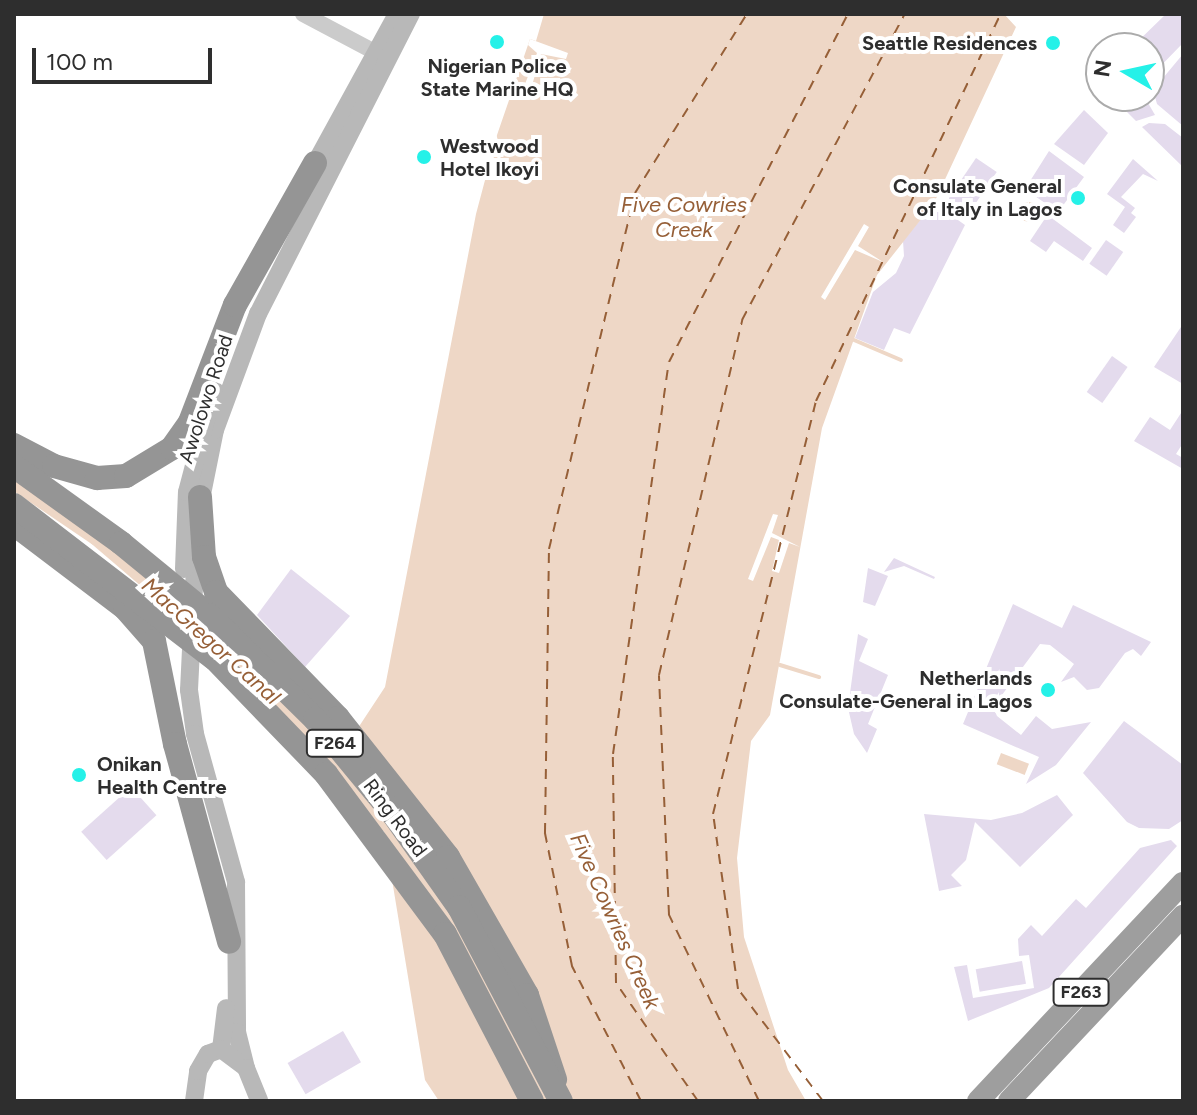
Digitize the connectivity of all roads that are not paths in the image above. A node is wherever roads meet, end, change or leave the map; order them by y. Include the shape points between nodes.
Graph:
1 (303, 14) edge
2 (397, 14) edge
3 (411, 14) edge
4 (382, 56) junction
5 (315, 163) junction
6 (14, 445) edge
7 (14, 466) edge
8 (200, 497) junction
9 (14, 505) edge
10 (14, 524) edge
11 (190, 582) junction
12 (184, 651) junction
13 (1183, 883) edge
14 (1183, 916) edge
15 (229, 942) junction
16 (221, 1049) junction
17 (246, 1068) junction
18 (560, 1099) edge
19 (194, 1101) edge
20 (259, 1101) edge
21 (532, 1101) edge
22 (978, 1101) edge
23 (1009, 1101) edge

1 - 4 street
2 - 4 main road, Awolowo Road
3 - 4 main road, Awolowo Road
4 - 5 main road, Awolowo Road
4 - 8 main road, Awolowo Road via 258,314 215,430
5 - 6 highway via 271,235 215,350 182,436 142,470 110,478 83,477
5 - 11 main road, Awolowo Road via 229,345 209,404 187,492
7 - 18 highway, Ring Road / F264, bridge via 209,615 315,719 394,815 459,907
8 - 11 main road, Awolowo Road
8 - 18 highway, bridge via 208,575 228,609 382,771 477,900 527,995
9 - 21 highway, Ring Road / F264, bridge via 215,659 326,774 445,934
10 - 15 highway via 147,630 160,656 184,782
11 - 12 main road, Awolowo Road, bridge
12 - 15 main road, Awolowo Road via 186,747 222,869
12 - 17 main road, Awolowo Road via 195,734 236,882 237,1032
13 - 22 highway, F263
14 - 23 highway, F263
15 - 16 main road, Awolowo Road
16 - 17 main road
16 - 19 main road via 208,1054 198,1071
17 - 20 main road, Awolowo Road

